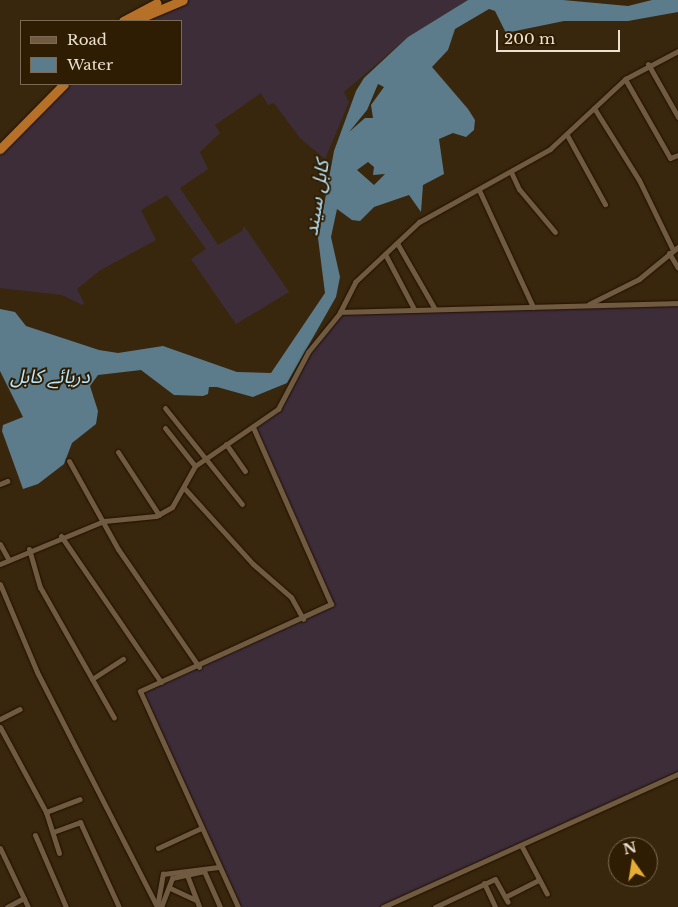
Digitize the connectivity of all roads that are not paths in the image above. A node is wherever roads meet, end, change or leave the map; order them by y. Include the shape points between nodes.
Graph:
1 (164, 0) edge
2 (183, 0) edge
3 (135, 18) edge
4 (678, 51) edge
5 (648, 64) junction
6 (624, 79) junction
7 (56, 85) edge
8 (63, 85) edge
9 (594, 108) junction
10 (678, 117) edge
11 (567, 135) junction
12 (0, 142) edge
13 (0, 149) edge
14 (678, 155) edge
15 (511, 172) junction
16 (480, 190) junction
17 (605, 204) dead end
18 (555, 232) dead end
19 (398, 243) junction
20 (673, 250) edge
21 (385, 254) junction
22 (678, 268) edge
23 (678, 303) edge
24 (586, 305) junction
25 (534, 307) junction
26 (435, 309) junction
27 (414, 310) junction
28 (340, 312) junction
29 (165, 408) dead end
30 (253, 427) junction
31 (165, 428) dead end
32 (226, 444) junction
33 (118, 452) dead end
34 (204, 459) junction
35 (69, 461) dead end
36 (195, 466) junction
37 (245, 471) dead end
38 (7, 481) dead end
39 (0, 484) edge
40 (185, 489) junction
41 (242, 504) dead end
42 (159, 515) junction
43 (104, 521) junction
44 (61, 536) junction
45 (0, 544) edge
46 (29, 549) junction
47 (8, 560) junction
48 (0, 564) edge
49 (0, 584) edge
50 (303, 619) junction
51 (123, 659) dead end
52 (199, 667) junction
53 (92, 679) junction
54 (161, 682) junction
55 (20, 709) dead end
56 (0, 718) edge
57 (114, 718) dead end
58 (0, 727) edge
59 (678, 774) edge
60 (80, 799) dead end
61 (46, 812) junction
62 (201, 828) junction
63 (53, 832) junction
64 (35, 835) dead end
65 (521, 845) junction
66 (0, 848) edge
67 (158, 848) dead end
68 (59, 853) dead end
69 (219, 867) junction
70 (188, 875) junction
71 (539, 880) junction
72 (484, 884) junction
73 (170, 888) junction
74 (547, 894) dead end
75 (24, 898) junction
76 (196, 900) junction
77 (7, 907) edge
78 (28, 907) edge
79 (66, 907) edge
80 (119, 907) edge
81 (157, 907) edge
82 (161, 907) edge
83 (199, 907) edge
84 (220, 907) edge
85 (238, 907) edge
86 (383, 907) edge
87 (435, 907) edge
88 (495, 907) edge

1 - 3 highway
2 - 3 highway
4 - 5 street
5 - 6 street
5 - 10 street
6 - 9 street
6 - 14 street via 670,158
7 - 12 highway
8 - 13 highway
9 - 11 street
9 - 20 street via 644,188
11 - 15 street
11 - 17 street
15 - 16 street
15 - 18 street via 519,189
16 - 19 street via 433,213
16 - 25 street
19 - 21 street
19 - 26 street
20 - 22 street
20 - 24 street via 639,280
21 - 27 street
21 - 28 street via 355,282
23 - 24 street
24 - 25 street
25 - 26 street
26 - 27 street
27 - 28 street
28 - 30 street via 308,352 278,409
29 - 34 street
30 - 32 street
30 - 50 street via 331,603
31 - 36 street
32 - 34 street
32 - 37 street
33 - 42 street
34 - 36 street
34 - 41 street
35 - 43 street
36 - 40 street
38 - 39 street
40 - 42 street via 177,502
40 - 50 street via 254,564 291,597
42 - 43 street
43 - 44 street
43 - 52 street via 118,550
44 - 46 street
44 - 54 street
45 - 47 street
46 - 47 street
46 - 53 street via 40,587
47 - 48 street
49 - 81 street via 37,672
50 - 52 street
51 - 53 street
52 - 54 street
53 - 57 street
54 - 62 street via 140,693
55 - 56 street
58 - 61 street
59 - 65 street
60 - 61 street
61 - 63 street
62 - 67 street
62 - 69 street
63 - 68 street
63 - 80 street via 80,822
64 - 79 street
65 - 71 street
65 - 86 street
66 - 75 street
69 - 81 street via 163,874
69 - 85 street
70 - 73 street via 172,878
70 - 76 street
70 - 84 street via 204,871
71 - 72 street via 508,899 496,879
71 - 74 street
72 - 87 street
72 - 88 street
73 - 76 street
73 - 82 street
75 - 77 street
75 - 78 street
76 - 83 street

